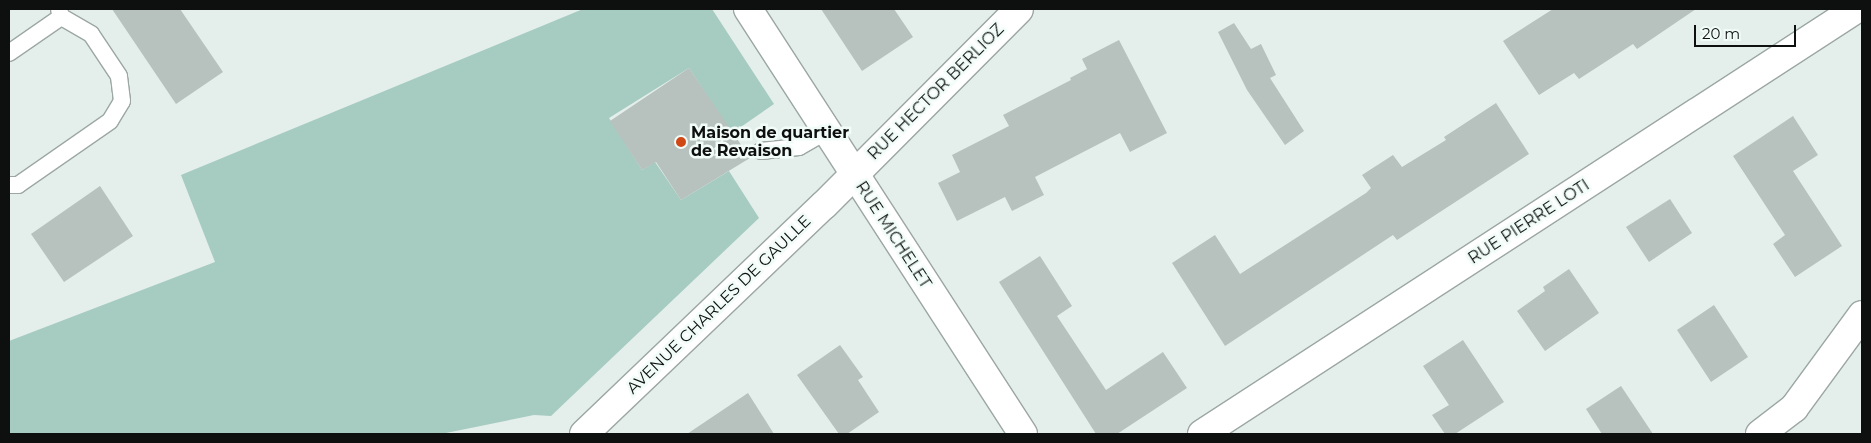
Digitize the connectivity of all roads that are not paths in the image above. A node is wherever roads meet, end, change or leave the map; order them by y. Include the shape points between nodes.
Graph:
1 (748, 9) edge
2 (1019, 9) edge
3 (1856, 9) edge
4 (60, 13) edge
5 (9, 53) edge
6 (827, 132) junction
7 (761, 151) dead end
8 (854, 175) junction
9 (9, 185) edge
10 (1862, 315) edge
11 (584, 434) edge
12 (1023, 434) edge
13 (1202, 434) edge
14 (1760, 434) edge

1 - 6 street, RUE MICHELET
2 - 8 street, RUE HECTOR BERLIOZ
3 - 13 street, RUE PIERRE LOTI
4 - 5 lane
4 - 9 lane via 91,34 119,76 122,101 110,121 18,185
6 - 7 lane via 799,147
6 - 8 street, RUE MICHELET
8 - 11 street, AVENUE CHARLES DE GAULLE
8 - 12 street, RUE MICHELET
10 - 14 street via 1794,408

